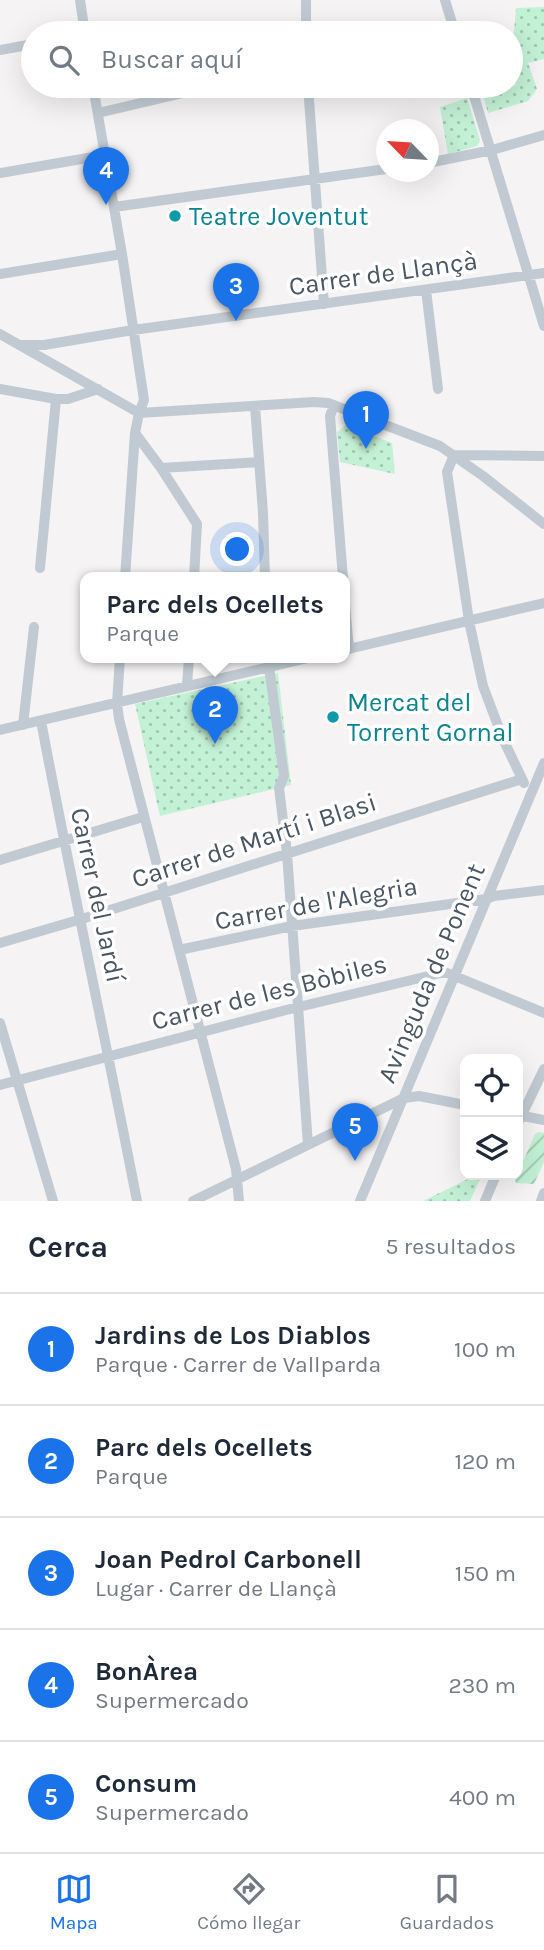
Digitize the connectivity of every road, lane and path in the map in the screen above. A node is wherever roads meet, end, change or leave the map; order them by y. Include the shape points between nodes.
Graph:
1 (80, 0) edge
2 (306, 0) edge
3 (445, 0) edge
4 (83, 21) edge
5 (306, 21) edge
6 (451, 21) edge
7 (21, 46) edge
8 (0, 50) edge
9 (95, 98) edge
10 (162, 98) edge
11 (309, 98) edge
12 (475, 98) edge
13 (98, 113) junction
14 (544, 135) edge
15 (492, 150) junction
16 (105, 155) junction
17 (439, 161) edge
18 (376, 171) edge
19 (0, 173) edge
20 (316, 179) junction
21 (114, 207) junction
22 (122, 254) junction
23 (544, 273) edge
24 (0, 274) edge
25 (530, 275) junction
26 (426, 290) junction
27 (324, 304) junction
28 (544, 326) edge
29 (133, 330) junction
30 (0, 334) edge
31 (20, 345) junction
32 (0, 389) edge
33 (98, 389) junction
34 (439, 389) dead end
35 (57, 400) junction
36 (334, 405) junction
37 (255, 406) junction
38 (139, 413) junction
39 (135, 433) junction
40 (454, 455) junction
41 (544, 456) edge
42 (259, 462) junction
43 (161, 468) junction
44 (544, 524) edge
45 (40, 568) dead end
46 (125, 572) edge
47 (194, 572) edge
48 (265, 572) edge
49 (343, 572) edge
50 (544, 603) edge
51 (469, 621) junction
52 (34, 627) dead end
53 (350, 649) edge
54 (120, 663) edge
55 (189, 663) edge
56 (272, 664) edge
57 (187, 685) junction
58 (117, 703) junction
59 (41, 721) junction
60 (23, 725) junction
61 (0, 730) edge
62 (544, 763) edge
63 (522, 779) junction
64 (529, 796) junction
65 (143, 817) junction
66 (63, 840) junction
67 (287, 853) junction
68 (0, 860) edge
69 (544, 890) edge
70 (164, 893) junction
71 (486, 899) junction
72 (80, 920) junction
73 (292, 926) junction
74 (0, 943) edge
75 (179, 950) junction
76 (454, 975) junction
77 (299, 1006) junction
78 (544, 1013) edge
79 (0, 1023) edge
80 (200, 1033) junction
81 (108, 1056) junction
82 (544, 1069) edge
83 (17, 1080) junction
84 (0, 1085) edge
85 (404, 1098) junction
86 (460, 1104) edge
87 (520, 1117) edge
88 (523, 1118) edge
89 (544, 1120) edge
90 (308, 1145) junction
91 (238, 1179) junction
92 (494, 1180) edge
93 (544, 1193) edge
94 (53, 1201) edge
95 (137, 1201) edge
96 (193, 1201) edge
97 (239, 1201) edge
98 (360, 1201) edge
99 (485, 1201) edge
100 (541, 1201) edge

1 - 4 street
2 - 5 street
3 - 6 street
7 - 8 street
9 - 13 street
10 - 13 street
11 - 20 street
12 - 15 street
13 - 16 street
14 - 15 street
15 - 17 street
15 - 25 street
16 - 19 street
16 - 21 street
18 - 20 street
20 - 21 street
20 - 27 street
21 - 22 street
22 - 24 street
22 - 29 street
23 - 25 street, Carrer de Llançà
25 - 26 street, Carrer de Llançà
25 - 28 street
26 - 27 street, Carrer de Llançà
26 - 34 street
27 - 29 street, Carrer de Llançà
29 - 31 street, Carrer de Llançà
29 - 38 street via 144,400
30 - 31 street
31 - 33 street
32 - 35 street
33 - 35 street
33 - 38 street
35 - 45 street
36 - 37 street
36 - 40 street via 430,441
36 - 49 street via 330,416
37 - 38 street
37 - 42 street
38 - 39 street
39 - 43 street
39 - 46 street
40 - 41 street
40 - 44 street
40 - 51 street via 447,478
42 - 43 street
42 - 48 street
43 - 47 street via 197,524
50 - 51 street
51 - 53 street
51 - 63 street via 488,704
52 - 60 street
54 - 58 street
55 - 57 street
56 - 57 street
56 - 67 street
57 - 58 street
58 - 59 street
58 - 65 street
59 - 60 street
59 - 66 street, Carrer del Jardí
60 - 61 street
62 - 64 street, Avinguda de Ponent
63 - 64 street
63 - 67 street, Carrer de Martí i Blasi
64 - 71 street, Avinguda de Ponent
65 - 66 street
65 - 70 street
66 - 68 street
66 - 72 street, Carrer del Jardí
67 - 70 street, Carrer de Martí i Blasi
67 - 73 street
69 - 71 street, Carrer de l'Alegria
70 - 72 street, Carrer de Martí i Blasi
70 - 75 street
71 - 73 street, Carrer de l'Alegria
71 - 76 street, Avinguda de Ponent
72 - 74 street, Carrer de Martí i Blasi
72 - 81 street, Carrer del Jardí
73 - 75 street, Carrer de l'Alegria
73 - 77 street
75 - 80 street
76 - 77 street, Carrer de les Bòbiles via 441,973
76 - 78 street, Carrer de les Bòbiles
76 - 85 street, Avinguda de Ponent
77 - 80 street, Carrer de les Bòbiles
77 - 90 street
79 - 83 street
80 - 81 street, Carrer de les Bòbiles
80 - 91 street
81 - 83 street, Carrer de les Bòbiles
81 - 95 street, Carrer del Jardí
82 - 87 street
83 - 84 street, Carrer de les Bòbiles
83 - 94 street
85 - 86 street via 419,1096
85 - 90 street
85 - 98 street, Avinguda de Ponent
88 - 89 street
90 - 91 street
91 - 96 street
91 - 97 street
92 - 99 street
93 - 100 street

